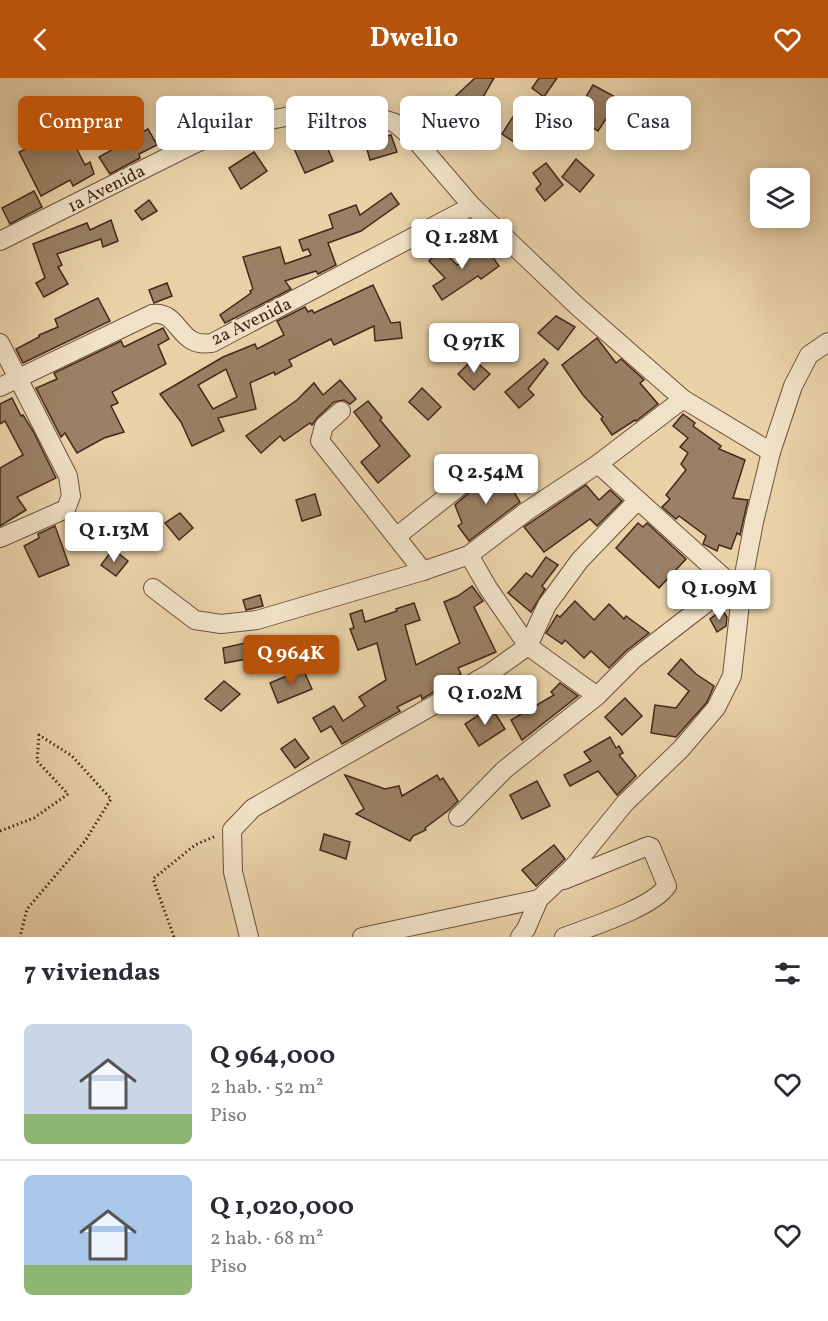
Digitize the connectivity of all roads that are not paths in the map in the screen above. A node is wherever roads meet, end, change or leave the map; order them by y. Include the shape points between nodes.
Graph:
1 (472, 206) junction
2 (0, 241) edge
3 (828, 342) edge
4 (0, 343) edge
5 (19, 378) junction
6 (0, 387) edge
7 (683, 399) junction
8 (341, 411) dead end
9 (771, 452) junction
10 (598, 464) junction
11 (464, 483) dead end
12 (638, 501) junction
13 (397, 536) junction
14 (0, 538) edge
15 (469, 555) junction
16 (423, 571) junction
17 (736, 584) junction
18 (153, 588) dead end
19 (528, 646) junction
20 (597, 696) junction
21 (458, 817) dead end
22 (556, 883) junction
23 (539, 899) junction
24 (249, 937) edge
25 (362, 937) edge
26 (520, 937) edge
27 (564, 937) edge

1 - 2 street, 1a Avenida via 418,143 395,123 353,109 327,110 233,127
1 - 5 street, 2a Avenida via 212,343 201,345 191,341 168,317 152,314
1 - 7 street
3 - 9 street via 809,355 793,386
4 - 5 street
5 - 6 street, 2a Avenida
5 - 14 street via 68,476 71,496 66,509
7 - 9 street
7 - 10 street
8 - 13 street via 324,426 320,441
9 - 17 street
10 - 12 street
10 - 15 street
11 - 13 street
12 - 17 street
12 - 19 street via 580,560 548,605
13 - 16 street
15 - 16 street
15 - 19 street
16 - 18 street via 256,620 221,624 195,620
17 - 20 street via 634,659
17 - 22 street via 732,676 716,708 681,750 625,803
19 - 20 street
19 - 24 street via 490,673 253,808 232,830 233,872
20 - 21 street via 504,770
22 - 23 street
22 - 27 street via 648,846 667,881 662,893 617,917
23 - 25 street
23 - 26 street

